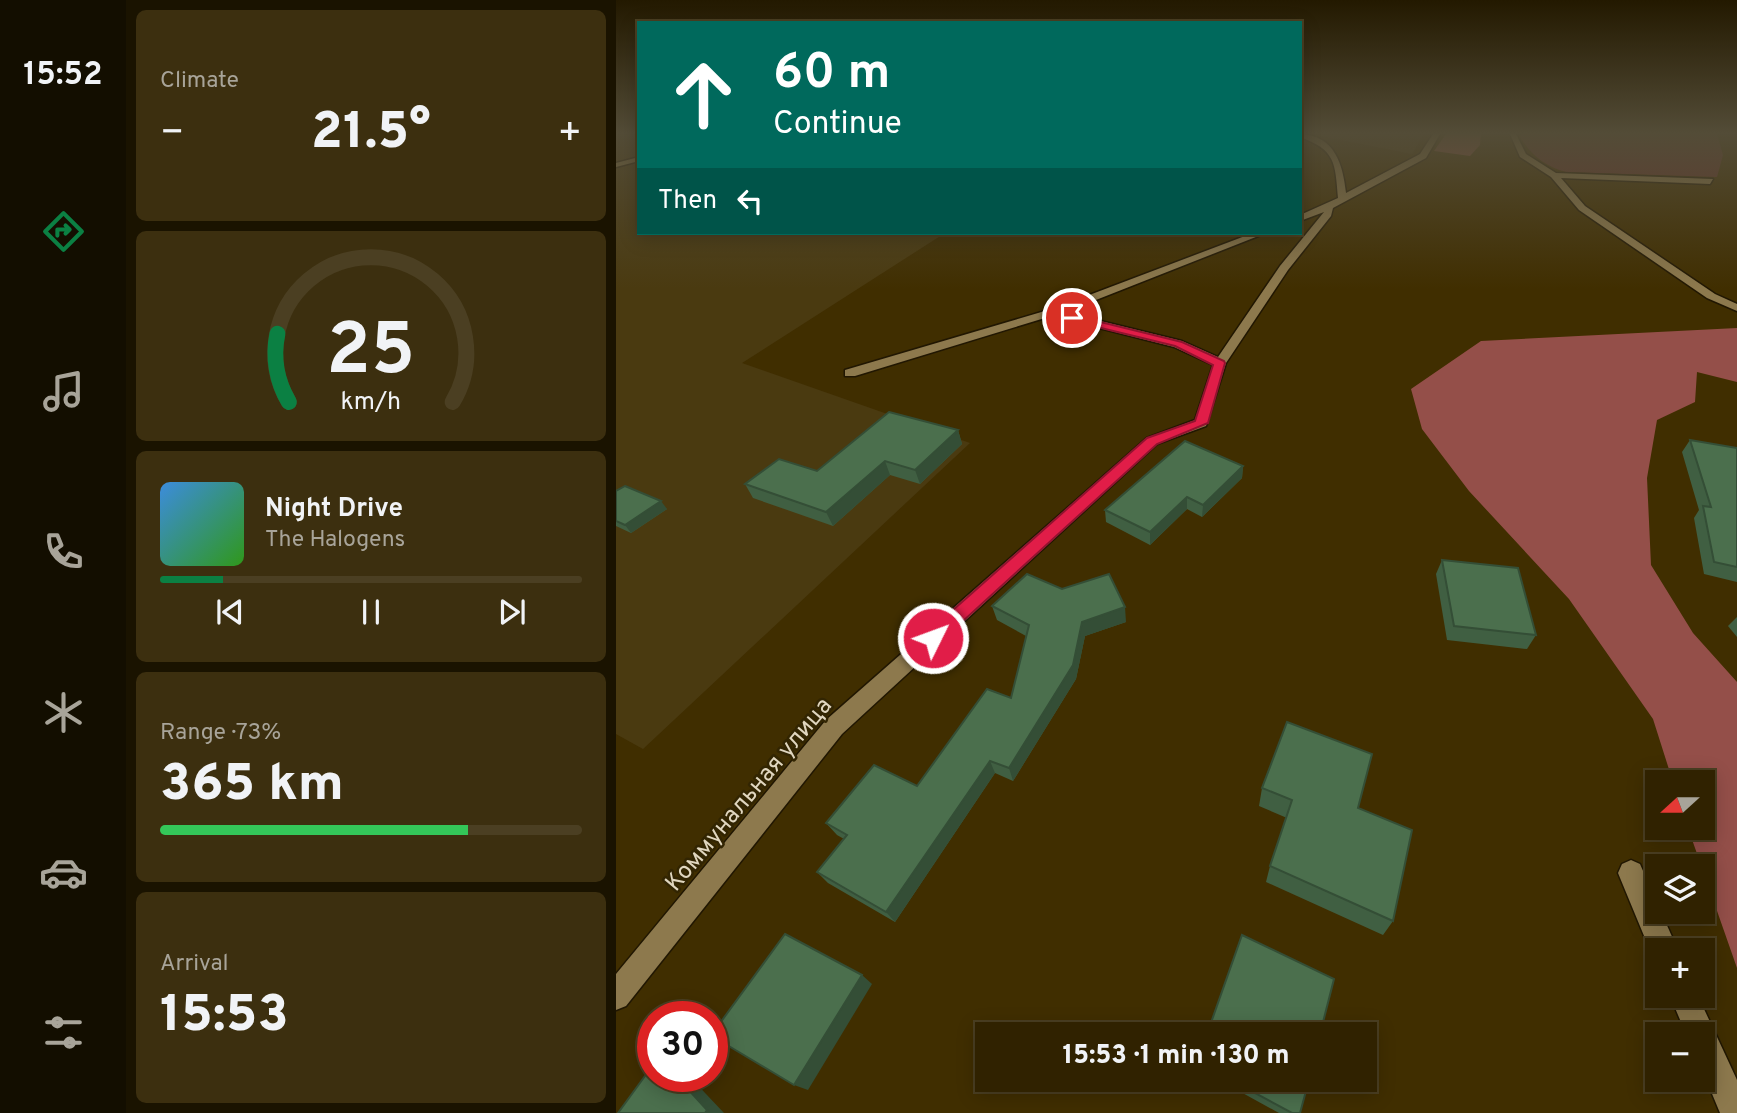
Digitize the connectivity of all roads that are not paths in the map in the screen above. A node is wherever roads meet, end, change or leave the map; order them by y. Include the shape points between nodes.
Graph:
1 (1341, 186) edge
2 (1367, 186) edge
3 (1563, 186) edge
4 (1342, 199) junction
5 (1329, 207) junction
6 (1302, 217) edge
7 (1256, 235) edge
8 (1737, 308) edge
9 (1059, 310) junction
10 (1220, 363) junction
11 (850, 373) dead end
12 (1631, 873) dead end
13 (1659, 938) edge
14 (616, 996) edge
15 (1715, 1065) edge
16 (1736, 1113) edge

1 - 4 street
2 - 4 street
3 - 8 street via 1582,208 1623,238
4 - 5 street
5 - 6 street
5 - 10 street
7 - 9 street
9 - 10 street via 1072,318 1178,344
9 - 11 street
10 - 14 street, Коммунальная улица via 1201,423 1152,441 834,727
12 - 13 street
15 - 16 street

